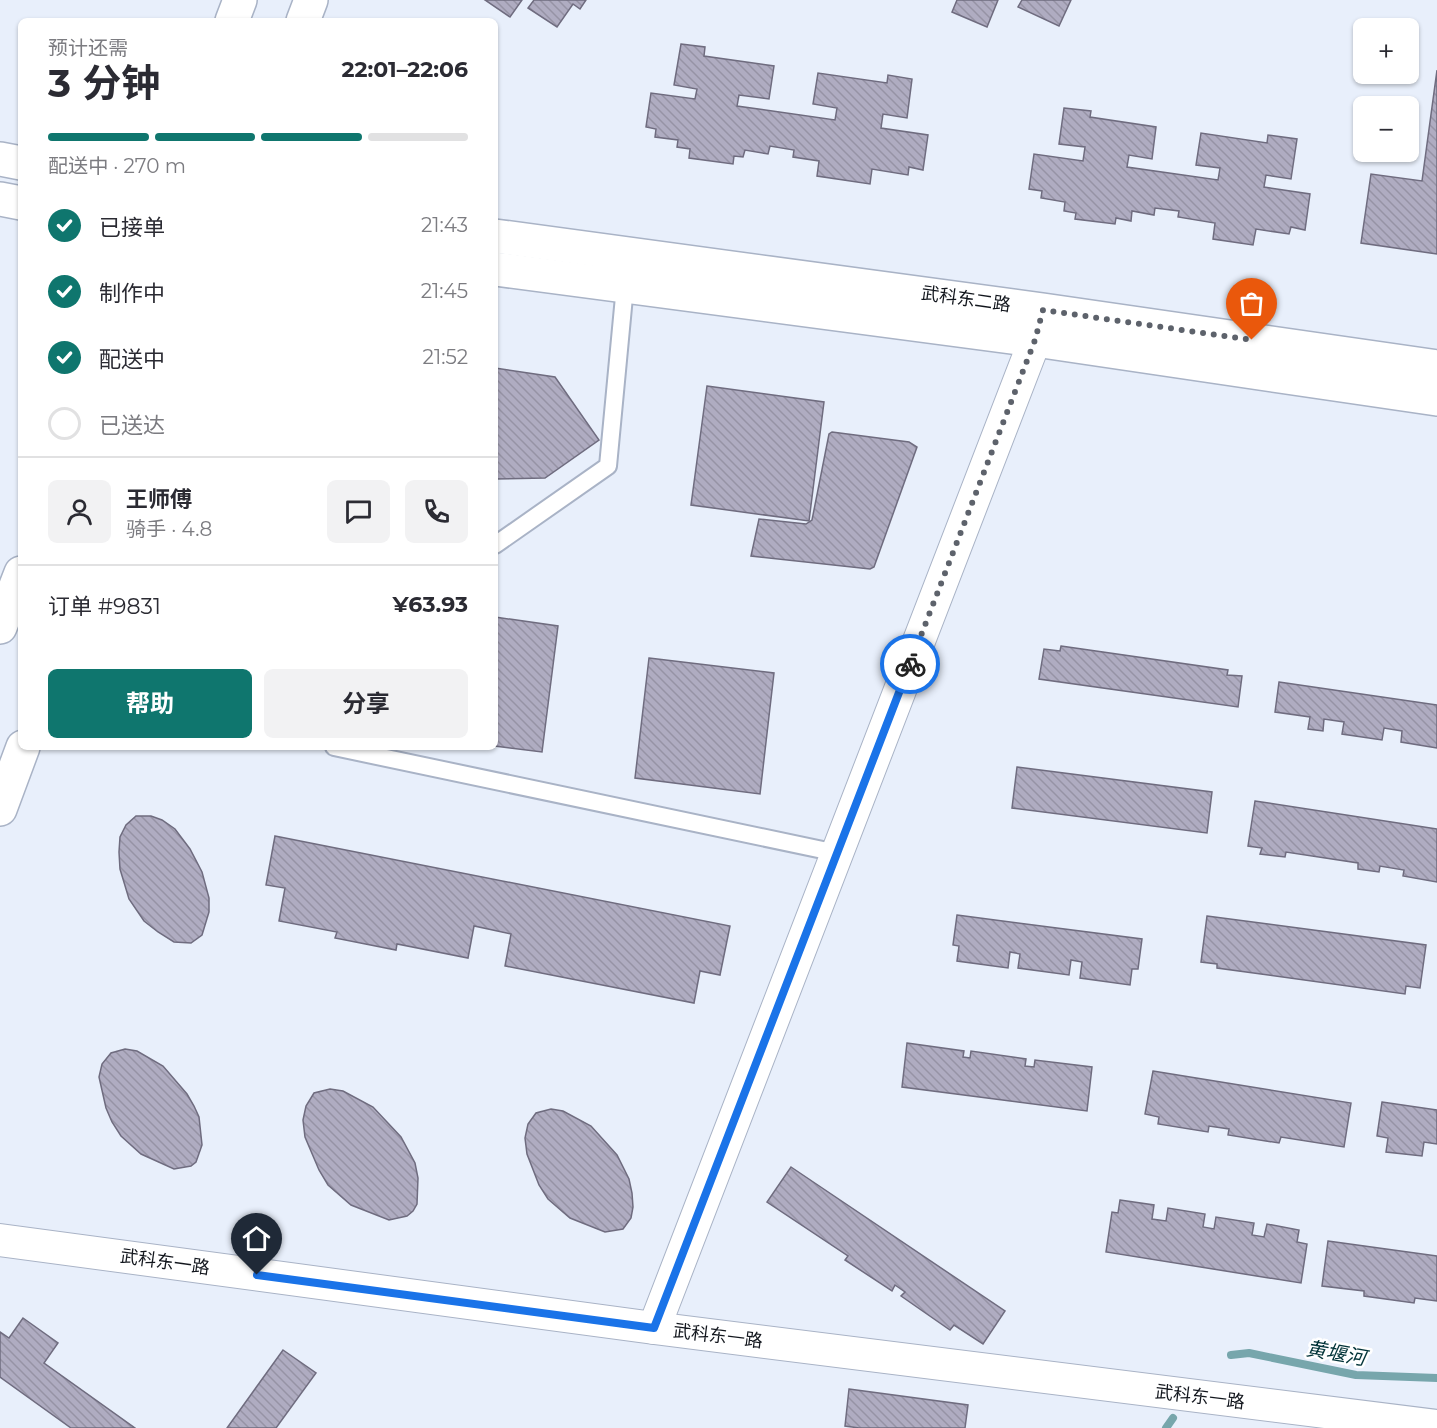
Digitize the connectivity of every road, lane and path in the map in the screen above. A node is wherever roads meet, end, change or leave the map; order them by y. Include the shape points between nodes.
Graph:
1 (240, 0) edge
2 (310, 0) edge
3 (233, 18) edge
4 (304, 18) edge
5 (0, 159) edge
6 (18, 162) edge
7 (0, 199) edge
8 (18, 202) edge
9 (498, 236) edge
10 (498, 269) edge
11 (625, 286) junction
12 (1039, 325) junction
13 (1437, 367) edge
14 (1437, 399) edge
15 (498, 543) edge
16 (18, 581) edge
17 (0, 627) edge
18 (22, 750) edge
19 (348, 750) edge
20 (0, 809) edge
21 (837, 853) junction
22 (0, 1240) edge
23 (654, 1328) junction
24 (1437, 1426) edge

1 - 3 street
2 - 4 street
5 - 6 street
7 - 8 street
9 - 12 street, 武科东二路
10 - 11 street, 武科东二路
11 - 12 street, 武科东二路
11 - 15 lane via 608,466
12 - 13 street, 武科东二路
12 - 14 street, 武科东二路
12 - 21 street
16 - 17 street
18 - 20 street
19 - 21 lane
21 - 23 street
22 - 23 street, 武科东一路
23 - 24 street, 武科东一路

